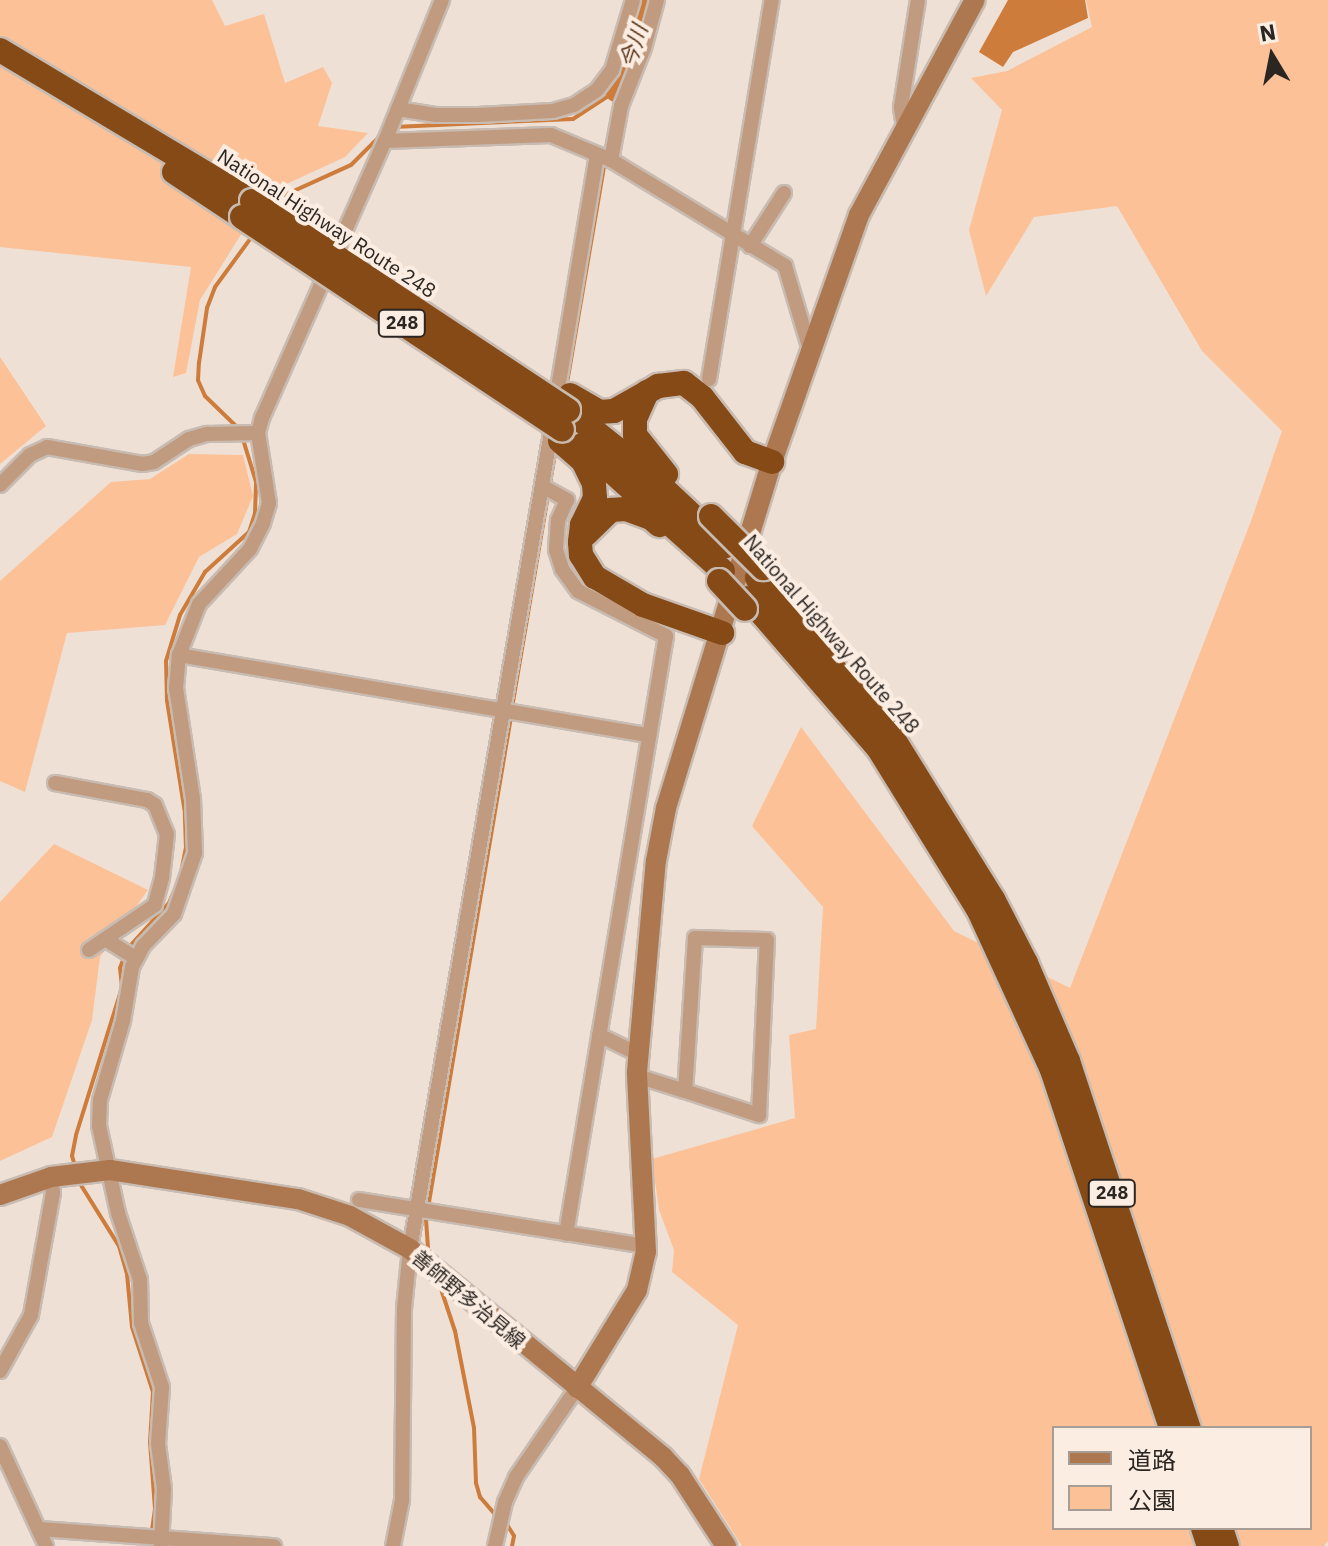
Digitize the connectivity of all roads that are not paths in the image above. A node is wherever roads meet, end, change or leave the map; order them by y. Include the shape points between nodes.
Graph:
1 (442, 0) edge
2 (633, 0) edge
3 (657, 0) edge
4 (772, 0) edge
5 (918, 0) edge
6 (975, 0) edge
7 (0, 53) edge
8 (396, 116) junction
9 (904, 127) junction
10 (385, 141) junction
11 (604, 157) junction
12 (784, 193) dead end
13 (247, 209) junction
14 (734, 236) junction
15 (750, 246) junction
16 (811, 353) junction
17 (709, 379) dead end
18 (649, 390) junction
19 (565, 419) junction
20 (253, 433) junction
21 (772, 462) junction
22 (0, 485) edge
23 (542, 486) junction
24 (580, 542) junction
25 (721, 576) junction
26 (757, 589) junction
27 (722, 633) junction
28 (179, 655) junction
29 (503, 708) junction
30 (649, 735) junction
31 (55, 783) dead end
32 (155, 905) junction
33 (170, 918) junction
34 (105, 939) junction
35 (89, 950) dead end
36 (135, 957) junction
37 (599, 1035) junction
38 (638, 1054) junction
39 (637, 1076) junction
40 (685, 1091) junction
41 (110, 1170) junction
42 (68, 1174) junction
43 (0, 1195) edge
44 (359, 1200) dead end
45 (420, 1209) junction
46 (566, 1234) junction
47 (647, 1246) junction
48 (410, 1249) junction
49 (0, 1371) edge
50 (577, 1388) junction
51 (1170, 1426) edge
52 (1188, 1426) edge
53 (0, 1446) edge
54 (40, 1529) junction
55 (161, 1541) edge
56 (252, 1545) edge
57 (46, 1546) edge
58 (274, 1546) edge
59 (393, 1546) edge
60 (495, 1546) edge
61 (726, 1546) edge

1 - 8 street
2 - 8 street via 612,70 597,90 574,105 553,111
3 - 11 street
4 - 14 street
5 - 9 street via 901,107
6 - 9 street
7 - 13 highway, National Highway Route 248 / 248
8 - 10 street
9 - 16 street via 859,215
10 - 11 street via 551,135
10 - 20 street
11 - 14 street
11 - 23 street
12 - 15 street
13 - 19 highway, National Highway Route 248 / 248, bridge via 535,412
13 - 19 highway, National Highway Route 248 / 248, bridge via 504,352
14 - 15 street
14 - 17 street
15 - 16 street via 785,266
16 - 21 street
18 - 19 highway via 614,411
18 - 21 highway via 684,383 745,452
18 - 26 highway, bridge via 635,419 635,435 653,462 711,516
19 - 24 highway via 594,484 595,498
19 - 25 highway, National Highway Route 248 / 248
19 - 26 highway, National Highway Route 248 / 248 via 645,471 725,546
20 - 22 street via 189,439 142,464 47,447 30,455
20 - 28 street via 269,503 263,523 250,549 199,604
21 - 27 street
23 - 29 street
23 - 30 street via 567,500 556,531 562,569 578,591 666,636
24 - 25 highway via 599,517 626,509 651,518
24 - 27 highway via 581,555 595,577 619,593 671,618
25 - 26 highway, National Highway Route 248 / 248
26 - 51 highway, National Highway Route 248 / 248 via 868,736 957,873 1016,985 1052,1070
26 - 52 highway, National Highway Route 248 / 248 via 893,738 993,899 1026,963 1068,1061
27 - 38 street via 666,808
28 - 29 street
28 - 33 street via 176,688 196,826 187,885
29 - 30 street
29 - 45 street
30 - 37 street
31 - 32 street via 155,805 167,834
32 - 33 street
32 - 34 street
33 - 36 street
34 - 35 street
34 - 36 street
36 - 41 street via 100,1100 99,1126
37 - 38 street
37 - 46 street
38 - 39 street
39 - 40 street
39 - 47 street
40 - 40 street via 759,1115 767,940 695,938
41 - 42 street, 善師野多治見線
41 - 48 street, 善師野多治見線 via 298,1199 350,1216
41 - 55 street via 140,1280 141,1323 162,1387
42 - 43 street, 善師野多治見線
42 - 49 street via 53,1193 31,1315
44 - 45 street
45 - 46 street
45 - 48 street
46 - 47 street
47 - 50 street via 637,1290
48 - 50 street, 善師野多治見線
48 - 59 street via 404,1309 402,1500
50 - 60 street via 516,1477
50 - 61 street, 善師野多治見線 via 680,1475
53 - 54 street
54 - 55 street
54 - 57 street
55 - 56 street
56 - 58 street

